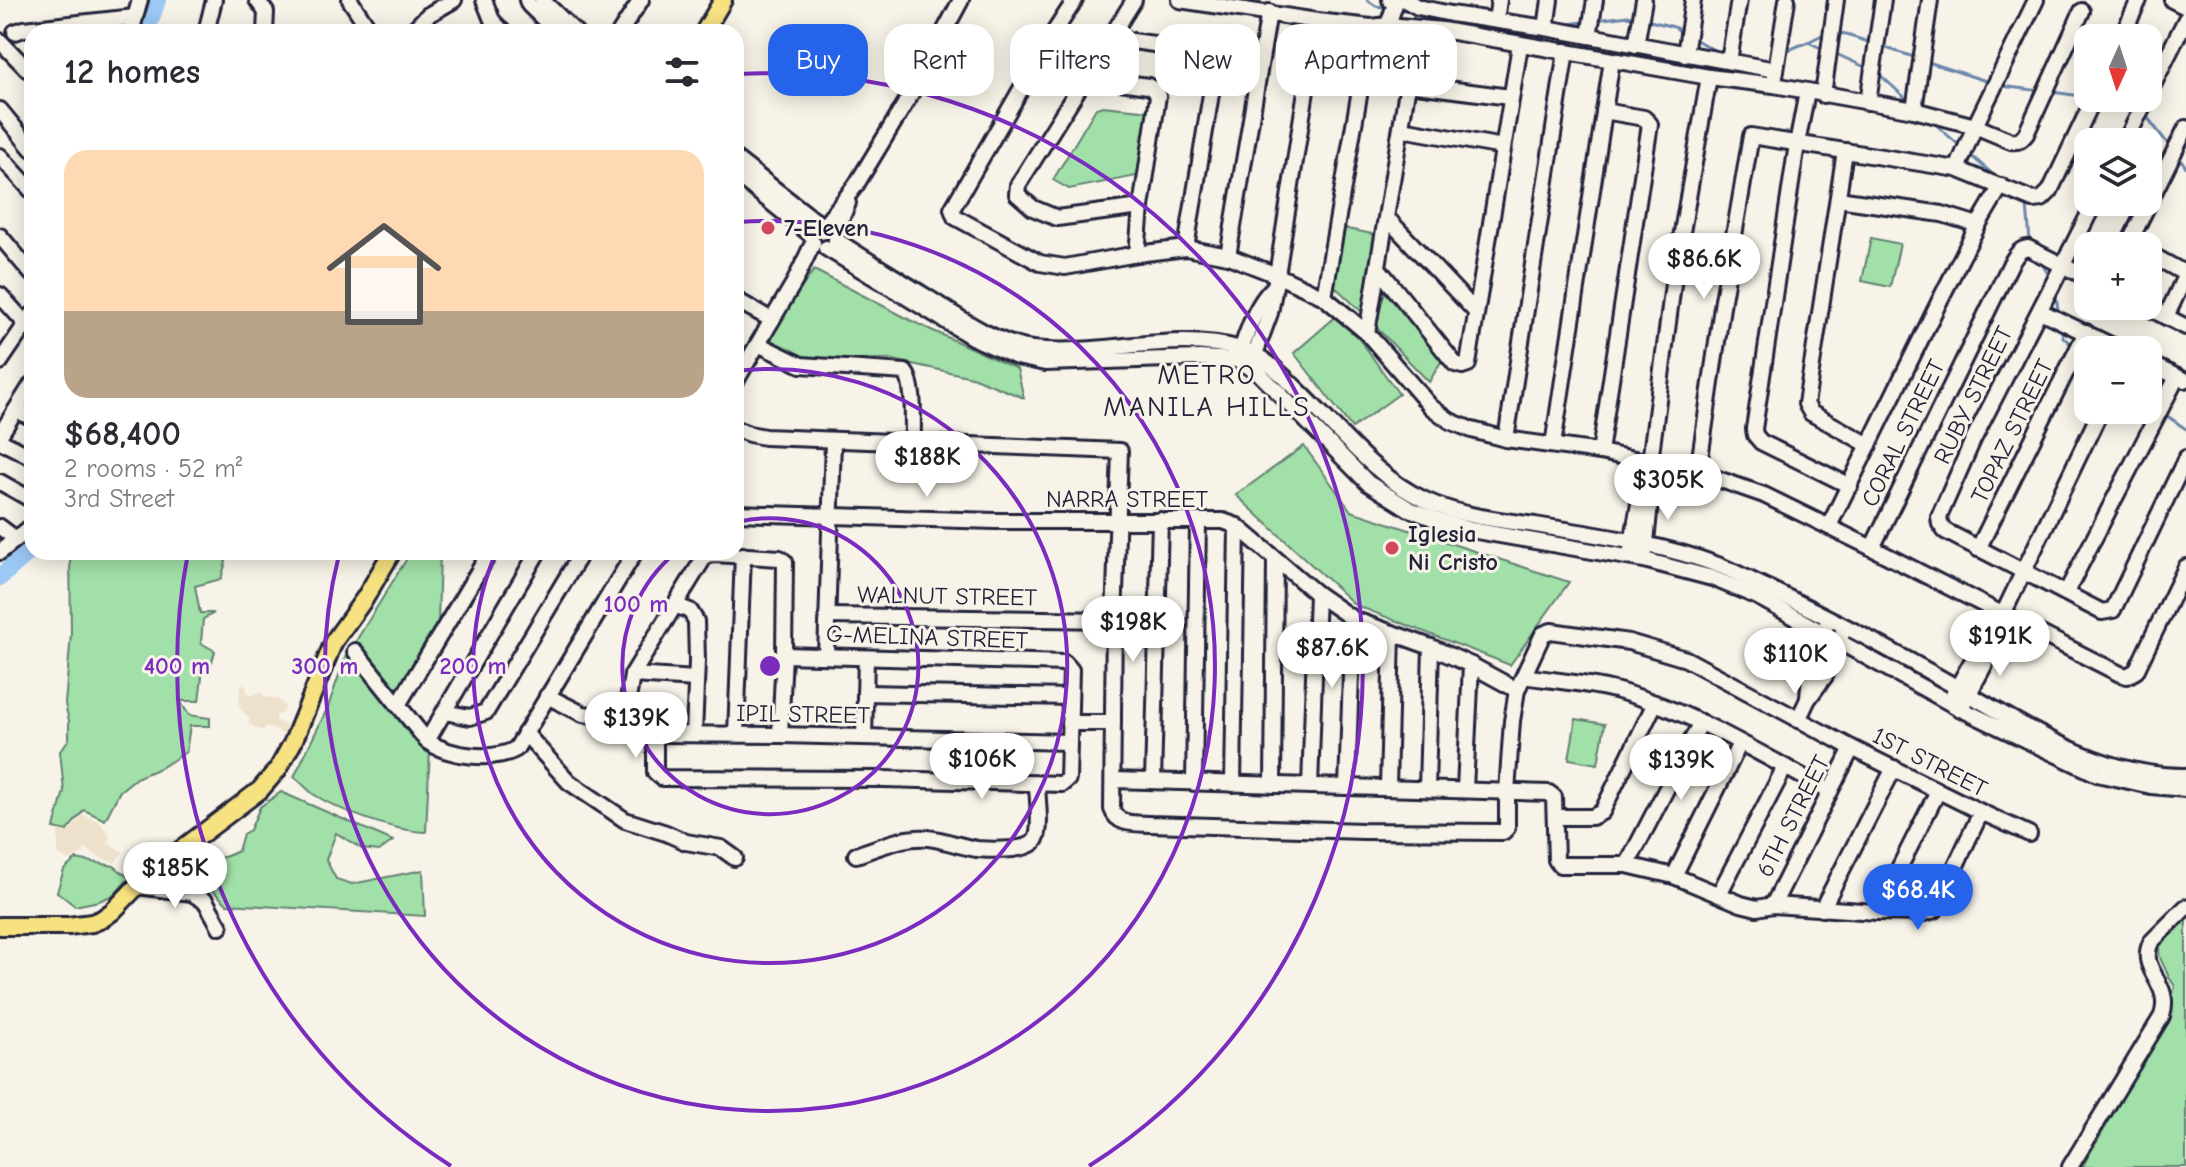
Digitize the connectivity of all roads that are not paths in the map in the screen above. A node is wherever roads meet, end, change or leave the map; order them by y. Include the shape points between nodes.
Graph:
1 (140, 0) edge
2 (214, 0) edge
3 (257, 0) edge
4 (350, 0) edge
5 (454, 0) edge
6 (484, 0) edge
7 (527, 0) edge
8 (542, 0) edge
9 (640, 0) edge
10 (723, 0) edge
11 (961, 0) edge
12 (1075, 0) edge
13 (1134, 0) edge
14 (1180, 0) edge
15 (1499, 0) edge
16 (1550, 0) edge
17 (1595, 0) edge
18 (1644, 0) edge
19 (1693, 0) edge
20 (1739, 0) edge
21 (1787, 0) edge
22 (1836, 0) edge
23 (1883, 0) edge
24 (1930, 0) edge
25 (2036, 0) edge
26 (2139, 0) edge
27 (2172, 0) edge
28 (1399, 1) edge
29 (1452, 7) edge
30 (2186, 7) edge
31 (2082, 11) dead end
32 (1269, 12) junction
33 (2186, 19) edge
34 (1496, 20) junction
35 (1317, 21) junction
36 (133, 24) edge
37 (208, 24) edge
38 (265, 24) edge
39 (366, 24) edge
40 (419, 24) edge
41 (496, 24) edge
42 (549, 24) edge
43 (567, 24) edge
44 (625, 24) edge
45 (709, 24) edge
46 (1119, 24) edge
47 (1344, 24) edge
48 (1388, 24) edge
49 (2128, 24) edge
50 (1546, 28) junction
51 (24, 29) edge
52 (15, 32) dead end
53 (1457, 33) edge
54 (1589, 36) junction
55 (0, 41) edge
56 (1139, 42) edge
57 (1520, 45) junction
58 (1636, 45) junction
59 (1566, 51) junction
60 (1685, 55) junction
61 (1612, 60) junction
62 (1729, 61) junction
63 (24, 66) edge
64 (2162, 66) edge
65 (1709, 77) junction
66 (1775, 78) junction
67 (1139, 85) edge
68 (1807, 92) junction
69 (1823, 95) junction
70 (1072, 96) edge
71 (1359, 96) edge
72 (1510, 97) junction
73 (1868, 102) junction
74 (0, 110) edge
75 (1914, 110) junction
76 (1604, 111) junction
77 (2087, 112) edge
78 (1975, 126) junction
79 (2186, 128) edge
80 (1402, 129) junction
81 (24, 139) edge
82 (1797, 144) junction
83 (1503, 147) junction
84 (1845, 151) junction
85 (2, 161) edge
86 (744, 166) edge
87 (1957, 169) junction
88 (744, 180) edge
89 (24, 183) edge
90 (2001, 186) junction
91 (1838, 199) junction
92 (1141, 207) junction
93 (2088, 216) edge
94 (1387, 218) junction
95 (1978, 225) junction
96 (2134, 232) edge
97 (0, 236) edge
98 (824, 236) junction
99 (1186, 248) junction
100 (1137, 254) junction
101 (1228, 256) junction
102 (2162, 261) edge
103 (24, 264) edge
104 (2063, 265) junction
105 (1378, 268) junction
106 (2074, 271) edge
107 (2186, 274) edge
108 (1276, 282) junction
109 (0, 295) edge
110 (1324, 297) junction
111 (744, 304) edge
112 (1475, 311) junction
113 (2040, 311) junction
114 (24, 315) edge
115 (2162, 315) edge
116 (2166, 317) junction
117 (772, 320) junction
118 (24, 326) edge
119 (2186, 327) edge
120 (2086, 332) junction
121 (1367, 333) junction
122 (2094, 336) edge
123 (758, 344) junction
124 (1, 358) edge
125 (1246, 358) junction
126 (744, 368) edge
127 (2162, 370) edge
128 (2182, 379) edge
129 (24, 398) edge
130 (17, 410) junction
131 (24, 414) edge
132 (2094, 424) edge
133 (744, 432) edge
134 (0, 435) edge
135 (1506, 439) junction
136 (0, 441) edge
137 (833, 441) junction
138 (913, 443) junction
139 (1553, 445) junction
140 (1869, 445) junction
141 (1600, 452) junction
142 (24, 453) edge
143 (2186, 458) edge
144 (1650, 461) junction
145 (1698, 472) junction
146 (0, 482) edge
147 (1850, 486) junction
148 (24, 496) edge
149 (744, 513) edge
150 (830, 516) junction
151 (1160, 520) junction
152 (1118, 521) junction
153 (1198, 521) junction
154 (1237, 526) junction
155 (1829, 526) junction
156 (0, 527) edge
157 (24, 532) edge
158 (16, 539) junction
159 (1640, 543) junction
160 (1872, 548) junction
161 (1978, 549) junction
162 (0, 552) edge
163 (744, 555) edge
164 (1275, 559) junction
165 (1637, 559) junction
166 (386, 560) edge
167 (485, 560) edge
168 (533, 560) edge
169 (577, 560) edge
170 (630, 560) edge
171 (703, 560) edge
172 (743, 560) edge
173 (2186, 567) edge
174 (2023, 571) junction
175 (2066, 593) junction
176 (1317, 594) junction
177 (675, 605) junction
178 (827, 616) junction
179 (1829, 618) junction
180 (1353, 619) junction
181 (1114, 620) junction
182 (1999, 622) junction
183 (1845, 626) junction
184 (1392, 633) junction
185 (1823, 634) junction
186 (1838, 642) junction
187 (1431, 647) junction
188 (355, 651) dead end
189 (784, 655) junction
190 (826, 656) junction
191 (866, 658) junction
192 (1471, 665) junction
193 (632, 675) junction
194 (696, 679) junction
195 (1520, 683) junction
196 (1963, 691) junction
197 (865, 693) junction
198 (547, 696) junction
199 (1070, 697) junction
200 (1808, 699) junction
201 (1655, 703) junction
202 (398, 705) junction
203 (1955, 705) junction
204 (444, 712) junction
205 (625, 719) junction
206 (1798, 720) junction
207 (1701, 722) junction
208 (1069, 723) junction
209 (1113, 723) junction
210 (525, 733) junction
211 (655, 734) junction
212 (694, 734) junction
213 (736, 734) junction
214 (780, 735) junction
215 (864, 737) junction
216 (427, 741) junction
217 (1069, 742) junction
218 (1740, 743) junction
219 (1852, 748) junction
220 (1785, 767) junction
221 (1894, 768) junction
222 (2186, 776) edge
223 (1113, 780) junction
224 (1153, 781) junction
225 (1194, 783) junction
226 (1037, 784) junction
227 (1233, 784) junction
228 (1273, 785) junction
229 (1310, 786) junction
230 (1347, 787) junction
231 (1388, 787) junction
232 (1427, 788) junction
233 (1465, 789) junction
234 (2186, 789) edge
235 (1829, 791) junction
236 (1938, 791) junction
237 (1507, 792) junction
238 (1981, 812) junction
239 (1555, 817) junction
240 (2029, 834) dead end
241 (856, 855) dead end
242 (735, 858) dead end
243 (1627, 865) junction
244 (1674, 876) junction
245 (137, 886) junction
246 (1719, 894) junction
247 (1773, 905) junction
248 (2186, 907) edge
249 (1822, 909) junction
250 (1877, 912) junction
251 (0, 926) edge
252 (220, 927) dead end
253 (2070, 1167) edge

1 - 36 street
2 - 37 street
3 - 38 street via 266,12
4 - 39 street
5 - 40 street
6 - 41 street
7 - 42 street
8 - 43 street
9 - 44 street
10 - 45 main road
11 - 98 street
12 - 100 street via 952,213 1040,263 1065,267
13 - 46 street
14 - 32 street
15 - 34 street
16 - 50 street
17 - 54 street
18 - 58 street
19 - 60 street
20 - 62 street
21 - 66 street
22 - 69 street
23 - 73 street
24 - 75 street
25 - 78 street
26 - 49 street
27 - 30 street
28 - 29 street
28 - 48 street
29 - 34 street
31 - 78 street via 2021,140
32 - 35 street
32 - 101 street
33 - 64 street
34 - 50 street
35 - 47 street
35 - 108 street
50 - 54 street
51 - 52 street
53 - 57 street
54 - 58 street
55 - 63 street
56 - 99 street via 1215,55
57 - 59 street
57 - 72 street
58 - 60 street
59 - 61 street
59 - 135 street
60 - 62 street
61 - 65 street
61 - 76 street
62 - 66 street
65 - 66 street
65 - 144 street via 1673,284
66 - 68 street
67 - 92 street via 1158,96
68 - 69 street
68 - 82 street
69 - 73 street
70 - 92 street via 1017,194 1057,218
71 - 110 street
72 - 80 street via 1408,84
72 - 83 street
73 - 75 street
74 - 81 street
75 - 78 street
76 - 139 street
76 - 141 street via 1644,118 1650,124
77 - 90 street via 2046,196 2033,200
78 - 87 street
79 - 96 street
80 - 83 street
80 - 94 street
82 - 84 street
82 - 145 street via 1751,136
82 - 147 street via 1754,429 1761,442
83 - 112 street
84 - 87 street
84 - 91 street
85 - 89 street
86 - 98 street
87 - 90 street
88 - 98 street
90 - 95 street
91 - 95 street via 1942,214
91 - 140 street via 1806,404 1811,413
92 - 100 street
93 - 104 street, RUBY STREET
94 - 105 street
94 - 112 street
95 - 140 street
97 - 103 street
98 - 117 street
98 - 125 street via 972,337 1017,357 1045,363
99 - 100 street
99 - 101 street
101 - 108 street
102 - 107 street
104 - 106 street
104 - 113 street, RUBY STREET
104 - 160 street, CORAL STREET via 2028,248 2011,263
105 - 112 street via 1458,365 1469,361
105 - 121 street
107 - 116 street
108 - 110 street
108 - 125 street via 1256,310
109 - 114 street
110 - 121 street
111 - 117 street
113 - 120 street
113 - 161 street, RUBY STREET via 1939,517 1945,531
115 - 116 street
116 - 119 street
117 - 123 street
118 - 124 street
120 - 122 street
120 - 161 street, TOPAZ STREET
121 - 135 street via 1441,415
123 - 126 street
123 - 138 street via 801,365 905,372 910,377
125 - 159 street via 1276,369 1374,467 1427,501 1484,518
125 - 165 street via 1368,483 1409,509 1471,530
127 - 128 street
128 - 175 street
129 - 130 street
130 - 131 street
130 - 134 street
132 - 174 street
133 - 137 street
135 - 139 street
136 - 142 street
137 - 138 street
137 - 150 street
138 - 152 street via 1120,451
139 - 141 street
140 - 147 street
141 - 144 street
143 - 175 street, RUBY STREET via 2113,610 2102,612
144 - 145 street
144 - 159 street via 1650,503
145 - 155 street
146 - 148 street
147 - 155 street
149 - 150 street, NARRA STREET
150 - 152 street, NARRA STREET
150 - 178 street
151 - 152 street, NARRA STREET
151 - 153 street, NARRA STREET
151 - 224 street
152 - 181 street
153 - 154 street, NARRA STREET
153 - 225 street
154 - 164 street, NARRA STREET
154 - 227 street
155 - 160 street
156 - 158 street
157 - 158 street
158 - 162 street
159 - 165 street
159 - 179 street via 1718,565
160 - 182 street
161 - 174 street, RUBY STREET
163 - 189 street via 785,562
164 - 176 street, NARRA STREET
164 - 228 street
165 - 185 street via 1712,578
166 - 245 main road via 334,641 304,720 278,769 251,797
167 - 202 street
168 - 204 street
169 - 204 street via 486,712 470,717
170 - 198 street
171 - 177 street
172 - 213 street
173 - 182 street via 2130,675
174 - 175 street, RUBY STREET
174 - 182 street
176 - 180 street, NARRA STREET
176 - 229 street
177 - 193 street
177 - 194 street via 695,617
178 - 181 street, WALNUT STREET
178 - 190 street
179 - 183 street
179 - 185 street
180 - 184 street, NARRA STREET
180 - 230 street
181 - 209 street
182 - 196 street via 1985,664
183 - 186 street
183 - 196 street
184 - 187 street, NARRA STREET
184 - 231 street
185 - 186 street
185 - 200 street
186 - 200 street via 1825,676
186 - 203 street
187 - 192 street, NARRA STREET
187 - 232 street
188 - 202 street
189 - 190 street, G-MELINA STREET
189 - 214 street
190 - 191 street, G-MELINA STREET
191 - 197 street
191 - 199 street, G-MELINA STREET via 1065,663 1071,670
192 - 195 street, NARRA STREET
192 - 233 street
193 - 194 street
193 - 205 street
194 - 212 street
195 - 201 street, NARRA STREET via 1619,691
195 - 206 street, 1ST STREET via 1546,631 1604,637 1686,659
195 - 237 street
196 - 203 street
196 - 222 street via 2099,762
197 - 199 street
197 - 215 street
198 - 205 street, IPIL STREET via 583,714
198 - 210 street
199 - 208 street
200 - 206 street
201 - 207 street, NARRA STREET
201 - 239 street via 1602,812
202 - 216 street
203 - 234 street via 2097,774
204 - 216 street
205 - 211 street, IPIL STREET via 650,723
206 - 219 street, 1ST STREET
207 - 218 street, NARRA STREET
207 - 243 street
208 - 209 street
208 - 217 street
209 - 223 street
210 - 216 street via 516,749 496,756 443,750
210 - 242 street via 569,782 625,820 686,842 721,848
211 - 212 street, IPIL STREET
211 - 226 street via 655,772 662,778
212 - 213 street, IPIL STREET
213 - 214 street, IPIL STREET
214 - 215 street, IPIL STREET
215 - 217 street, IPIL STREET
217 - 226 street via 1067,782
218 - 220 street, NARRA STREET
218 - 244 street
219 - 221 street, 1ST STREET
219 - 235 street, 6TH STREET
220 - 235 street, NARRA STREET
220 - 246 street
221 - 236 street, 1ST STREET
221 - 249 street
223 - 224 street
223 - 237 street via 1112,809 1126,822 1363,831 1503,832
224 - 225 street
225 - 227 street
226 - 241 street via 1038,836 1024,848 976,849 918,837
227 - 228 street
228 - 229 street
229 - 230 street
230 - 231 street
231 - 232 street
232 - 233 street
233 - 237 street
235 - 247 street, 6TH STREET
236 - 238 street, 1ST STREET
236 - 250 street
237 - 239 street via 1552,794
238 - 240 street, 1ST STREET
238 - 250 street via 1935,910
239 - 243 street via 1560,865
243 - 244 street
244 - 246 street
245 - 251 main road via 113,911 92,923
245 - 252 street via 192,893 206,902
246 - 247 street via 1757,908
247 - 249 street
248 - 253 street via 2148,949 2147,961 2165,999 2162,1016
249 - 250 street

